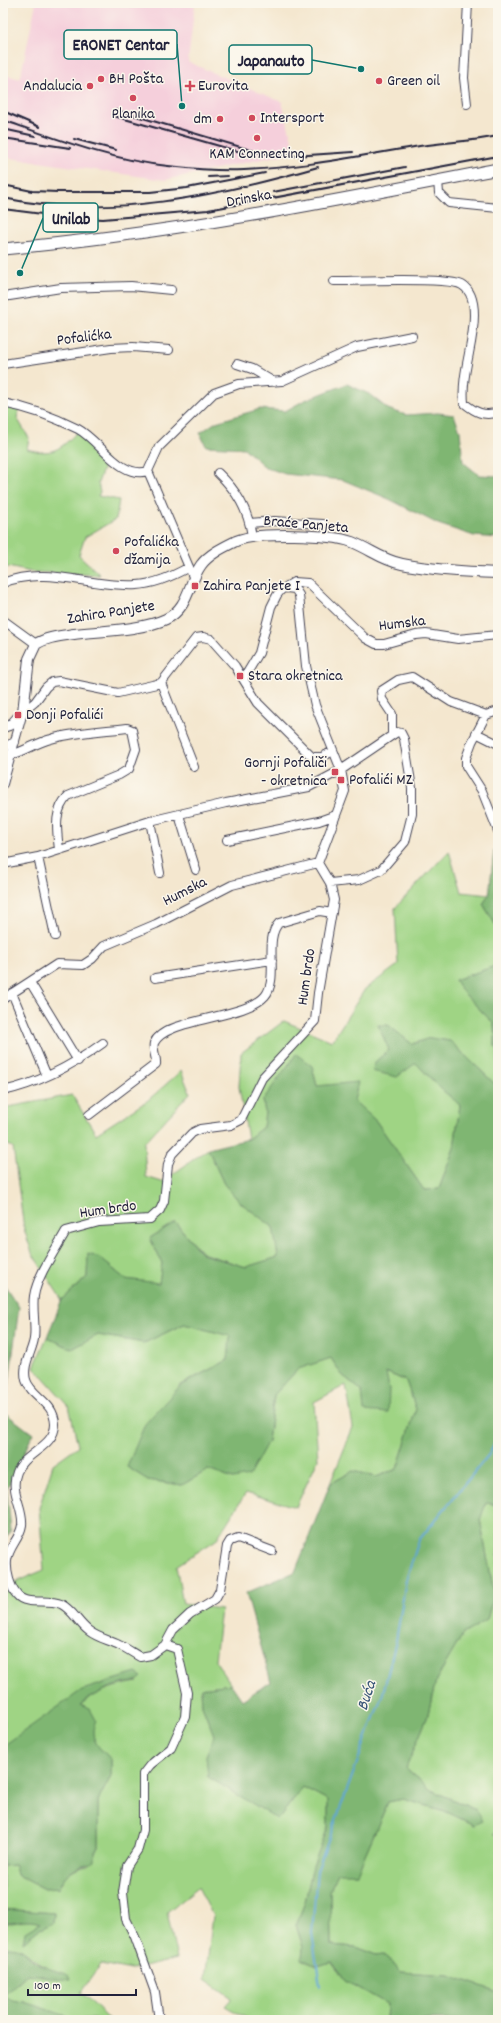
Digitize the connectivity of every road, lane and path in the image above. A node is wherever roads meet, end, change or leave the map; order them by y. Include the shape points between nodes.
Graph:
1 (468, 3) edge
2 (467, 104) dead end
3 (498, 169) edge
4 (438, 181) junction
5 (498, 208) edge
6 (3, 249) edge
7 (334, 281) dead end
8 (171, 290) dead end
9 (3, 297) edge
10 (412, 336) dead end
11 (169, 350) dead end
12 (3, 364) edge
13 (237, 364) dead end
14 (274, 382) junction
15 (3, 403) edge
16 (498, 412) edge
17 (148, 471) junction
18 (218, 473) dead end
19 (250, 523) junction
20 (323, 524) dead end
21 (252, 536) junction
22 (189, 567) junction
23 (498, 573) edge
24 (194, 579) junction
25 (3, 583) edge
26 (286, 588) junction
27 (3, 620) edge
28 (498, 635) edge
29 (36, 644) junction
30 (244, 678) junction
31 (161, 683) junction
32 (498, 711) edge
33 (23, 712) junction
34 (486, 714) junction
35 (3, 726) edge
36 (476, 733) junction
37 (392, 735) junction
38 (15, 742) junction
39 (498, 744) edge
40 (3, 747) edge
41 (333, 751) junction
42 (11, 755) junction
43 (194, 767) dead end
44 (341, 770) junction
45 (3, 784) edge
46 (179, 815) junction
47 (336, 815) junction
48 (150, 821) junction
49 (498, 831) edge
50 (227, 840) dead end
51 (59, 850) junction
52 (38, 857) junction
53 (318, 863) junction
54 (3, 864) edge
55 (196, 870) dead end
56 (160, 873) dead end
57 (330, 883) junction
58 (332, 913) junction
59 (55, 936) dead end
60 (272, 960) junction
61 (155, 978) dead end
62 (30, 982) junction
63 (12, 993) junction
64 (3, 999) edge
65 (103, 1043) dead end
66 (78, 1062) junction
67 (47, 1076) junction
68 (3, 1091) edge
69 (89, 1115) dead end
70 (272, 1551) dead end
71 (165, 1645) junction
72 (158, 2020) edge

1 - 2 street via 464,78
3 - 4 main road, Drinska
4 - 5 street via 440,193 449,203
4 - 6 main road, Drinska via 244,216 67,243
7 - 16 street via 436,281 462,285 472,296 474,315 463,389 464,403 486,415
8 - 9 street via 131,286 61,288
10 - 14 street via 357,348 297,376
11 - 12 street, Pofalićka via 111,348
13 - 14 street via 252,369
14 - 17 street via 238,384 214,393 159,447
15 - 17 street via 43,413 80,430 117,463 136,473
17 - 22 street
18 - 19 street, Braće Panjeta via 231,485 243,503
19 - 20 street via 274,521
19 - 21 street, Braće Panjeta
21 - 23 street, Braće Panjeta via 282,535 341,540 352,542 379,557 402,564
21 - 24 street, Zahira Panjete via 237,540 212,554 201,565
22 - 24 street
22 - 25 street via 155,582 137,585 42,575 20,577
24 - 29 street, Zahira Panjete via 189,595 181,607 166,619 142,626 56,637
26 - 28 street, Humska via 294,582 308,583 365,638 376,644 390,643 416,635 458,639
26 - 30 street via 281,590 271,608 259,653
26 - 41 street via 295,589 299,595 306,666 315,705
27 - 29 street
29 - 33 street via 29,659
30 - 31 street via 211,639 203,637 196,638
30 - 41 street via 258,703 312,757 322,757
31 - 33 street via 118,693 59,681 52,682
31 - 43 street
32 - 34 street
33 - 35 street via 12,724
33 - 38 street
34 - 36 street
34 - 37 street via 451,702 412,677 398,680 381,691 382,699 392,714
36 - 39 street
36 - 49 street via 466,758 466,766 482,791
37 - 44 street
37 - 57 street via 401,733 404,739 412,788 412,814 405,842 381,870 358,880
38 - 40 street
38 - 42 street
41 - 44 street
42 - 45 street
42 - 51 street via 32,745 71,734 127,728 132,730 136,748 129,769 68,796 62,802 56,821
44 - 46 street via 309,787
44 - 47 street via 345,791
46 - 48 street
46 - 55 street, Humska
47 - 50 street via 319,821
47 - 53 street
48 - 51 street
48 - 56 street, Humska
51 - 52 street
52 - 54 street
52 - 59 street
53 - 57 street, Hum brdo
53 - 62 street, Humska via 232,885 156,924 104,946 83,965 57,964
57 - 58 street, Hum brdo via 334,900
58 - 60 street via 320,911 279,923 274,932
58 - 71 street, Hum brdo via 315,1021 262,1078 241,1120 231,1125 200,1129 192,1133 172,1154 168,1164 164,1201 160,1210 150,1219 99,1222 66,1231 40,1278 34,1295 34,1339 26,1366 26,1377 30,1387 53,1413 55,1424 54,1434 49,1441 23,1461 17,1473 14,1490 22,1524 7,1560 12,1587 18,1596 29,1601 44,1600 60,1604 73,1613 93,1634 140,1657 151,1655
60 - 61 street
60 - 69 street via 270,984 264,998 248,1007 172,1029 158,1038 154,1043 156,1064
62 - 63 street, Humska
62 - 66 street
63 - 64 street, Humska
63 - 67 street
65 - 66 street
66 - 67 street
67 - 68 street
70 - 71 street via 238,1538 230,1541 226,1546 220,1590 215,1599 190,1614 173,1630
71 - 72 street via 177,1649 187,1693 185,1717 171,1748 143,1774 143,1830 138,1849 127,1866 123,1892 126,1919 155,1992

